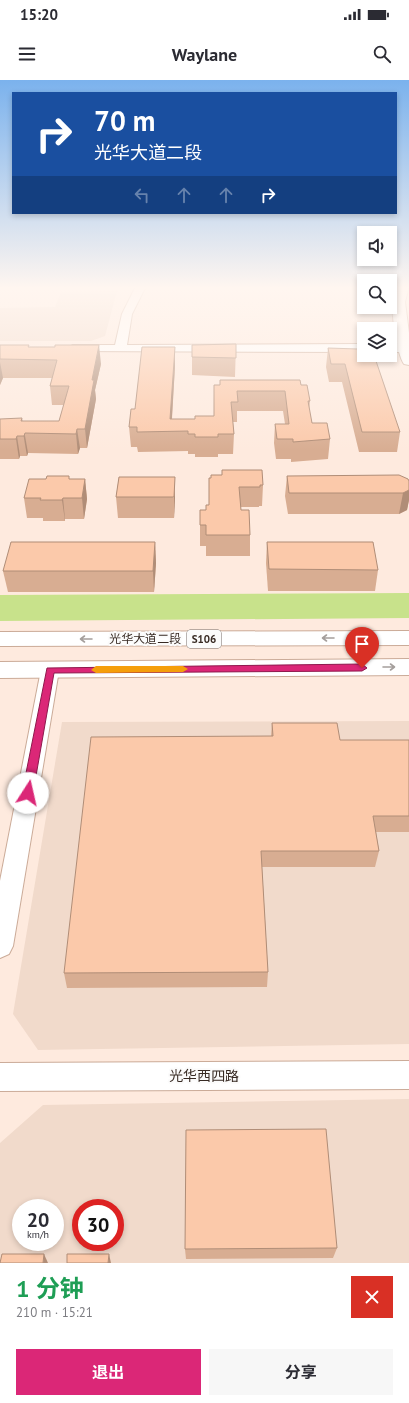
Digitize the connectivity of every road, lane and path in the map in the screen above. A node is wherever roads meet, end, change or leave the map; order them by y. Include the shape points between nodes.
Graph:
1 (122, 341) edge
2 (357, 348) edge
3 (407, 348) edge
4 (60, 349) edge
5 (120, 349) junction
6 (409, 361) edge
7 (409, 638) edge
8 (0, 639) edge
9 (409, 667) edge
10 (0, 670) edge
11 (50, 670) junction
12 (0, 946) edge
13 (409, 1075) edge
14 (0, 1077) edge

1 - 5 street
2 - 5 street
3 - 6 main road
4 - 5 street
7 -> 8 main road, 光华大道二段 / S106
11 -> 9 main road
10 - 11 main road
11 - 12 street
13 - 14 street, 光华西四路

